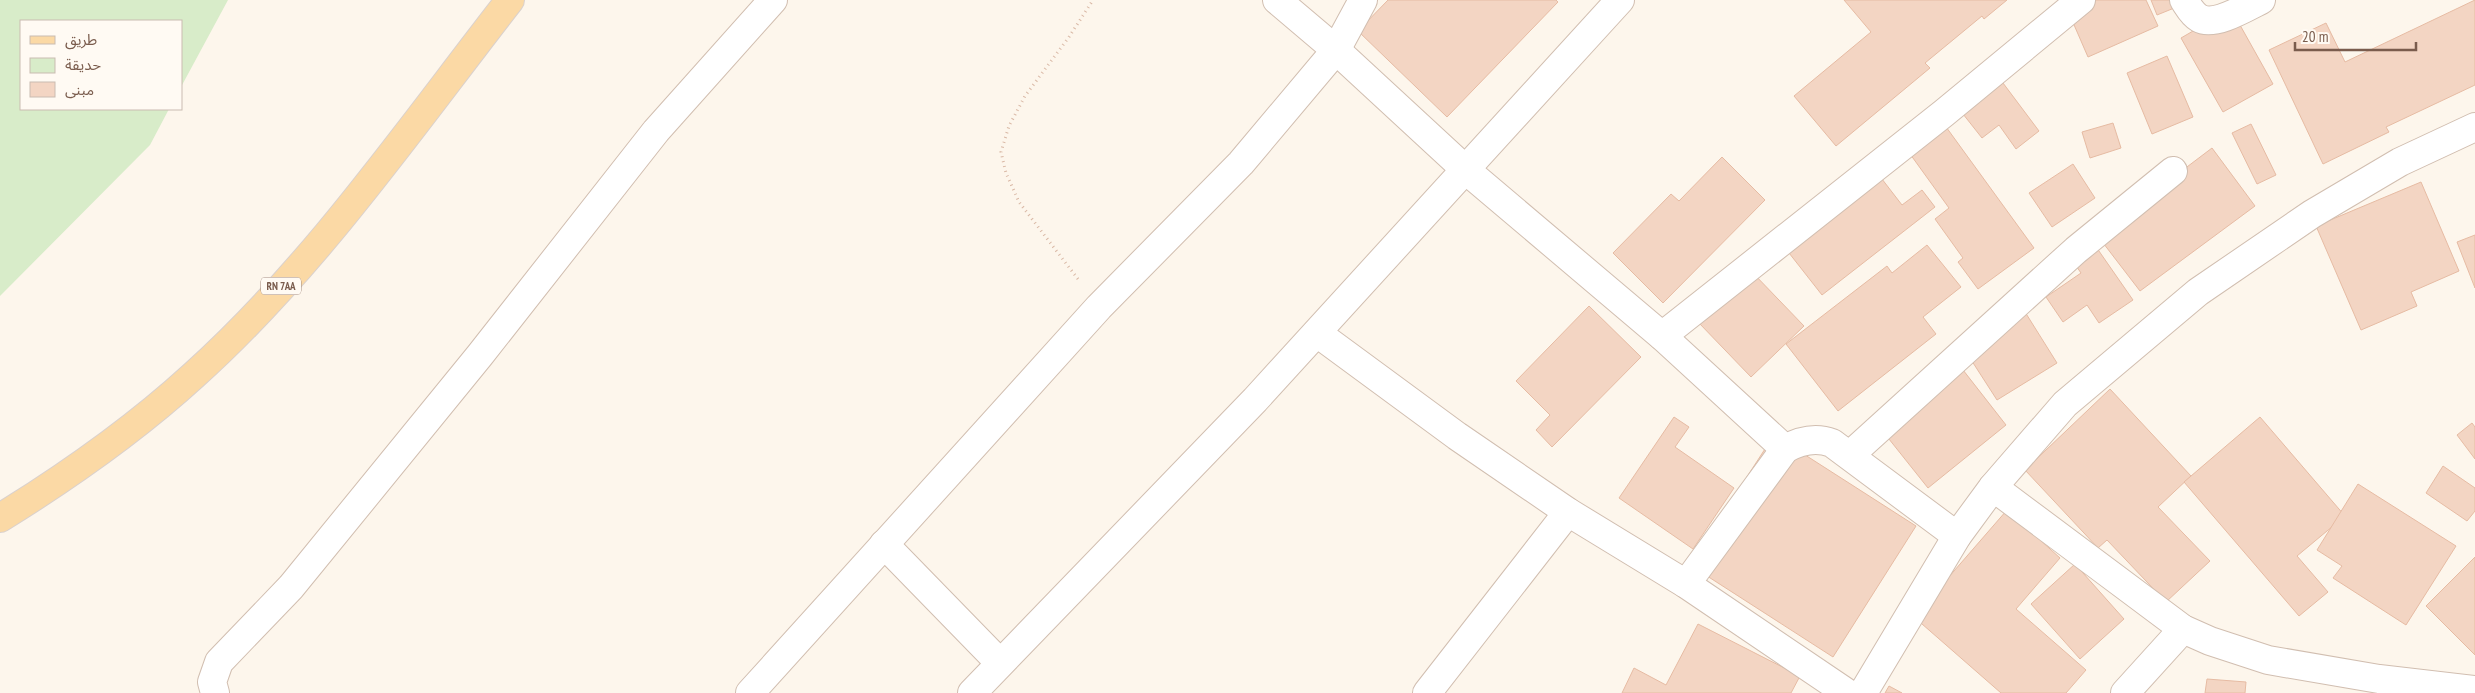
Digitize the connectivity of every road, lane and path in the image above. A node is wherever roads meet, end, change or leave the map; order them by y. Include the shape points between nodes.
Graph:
1 (510, 0) edge
2 (773, 0) edge
3 (1093, 0) edge
4 (1277, 0) edge
5 (1362, 0) edge
6 (1620, 0) edge
7 (2081, 0) edge
8 (2184, 0) edge
9 (2261, 0) edge
10 (1336, 50) junction
11 (2475, 127) edge
12 (1467, 171) junction
13 (2173, 171) dead end
14 (1099, 307) junction
15 (1317, 333) junction
16 (1662, 336) junction
17 (1786, 449) junction
18 (1850, 455) junction
19 (1993, 487) junction
20 (1568, 512) junction
21 (0, 518) edge
22 (1958, 536) junction
23 (884, 544) junction
24 (1686, 584) junction
25 (2182, 629) junction
26 (999, 662) junction
27 (2475, 690) edge
28 (215, 693) edge
29 (750, 693) edge
30 (972, 693) edge
31 (1427, 693) edge
32 (1847, 693) edge
33 (1863, 693) edge
34 (2125, 693) edge

1 - 21 main road, RN 7AA via 369,184 264,306 139,423
2 - 28 street via 656,131 480,355 291,587 219,662 212,682
3 - 14 path via 1025,96 1008,126 1001,152 1019,202
4 - 10 street
5 - 10 street
6 - 12 street
7 - 16 street
8 - 9 street via 2200,18 2207,21
10 - 12 street
10 - 14 street via 1241,162
11 - 19 street via 2392,167 2312,214 2198,292 2065,404
12 - 15 street
12 - 16 street
13 - 18 street via 2076,250
14 - 23 street
15 - 20 street via 1457,436
15 - 26 street
16 - 17 street
17 - 18 street via 1796,443 1821,439
17 - 24 street
18 - 22 street
19 - 22 street
19 - 25 street
20 - 24 street
20 - 31 street
22 - 33 street
23 - 26 street
23 - 29 street
24 - 32 street
25 - 27 street via 2268,660
25 - 34 street
26 - 30 street

